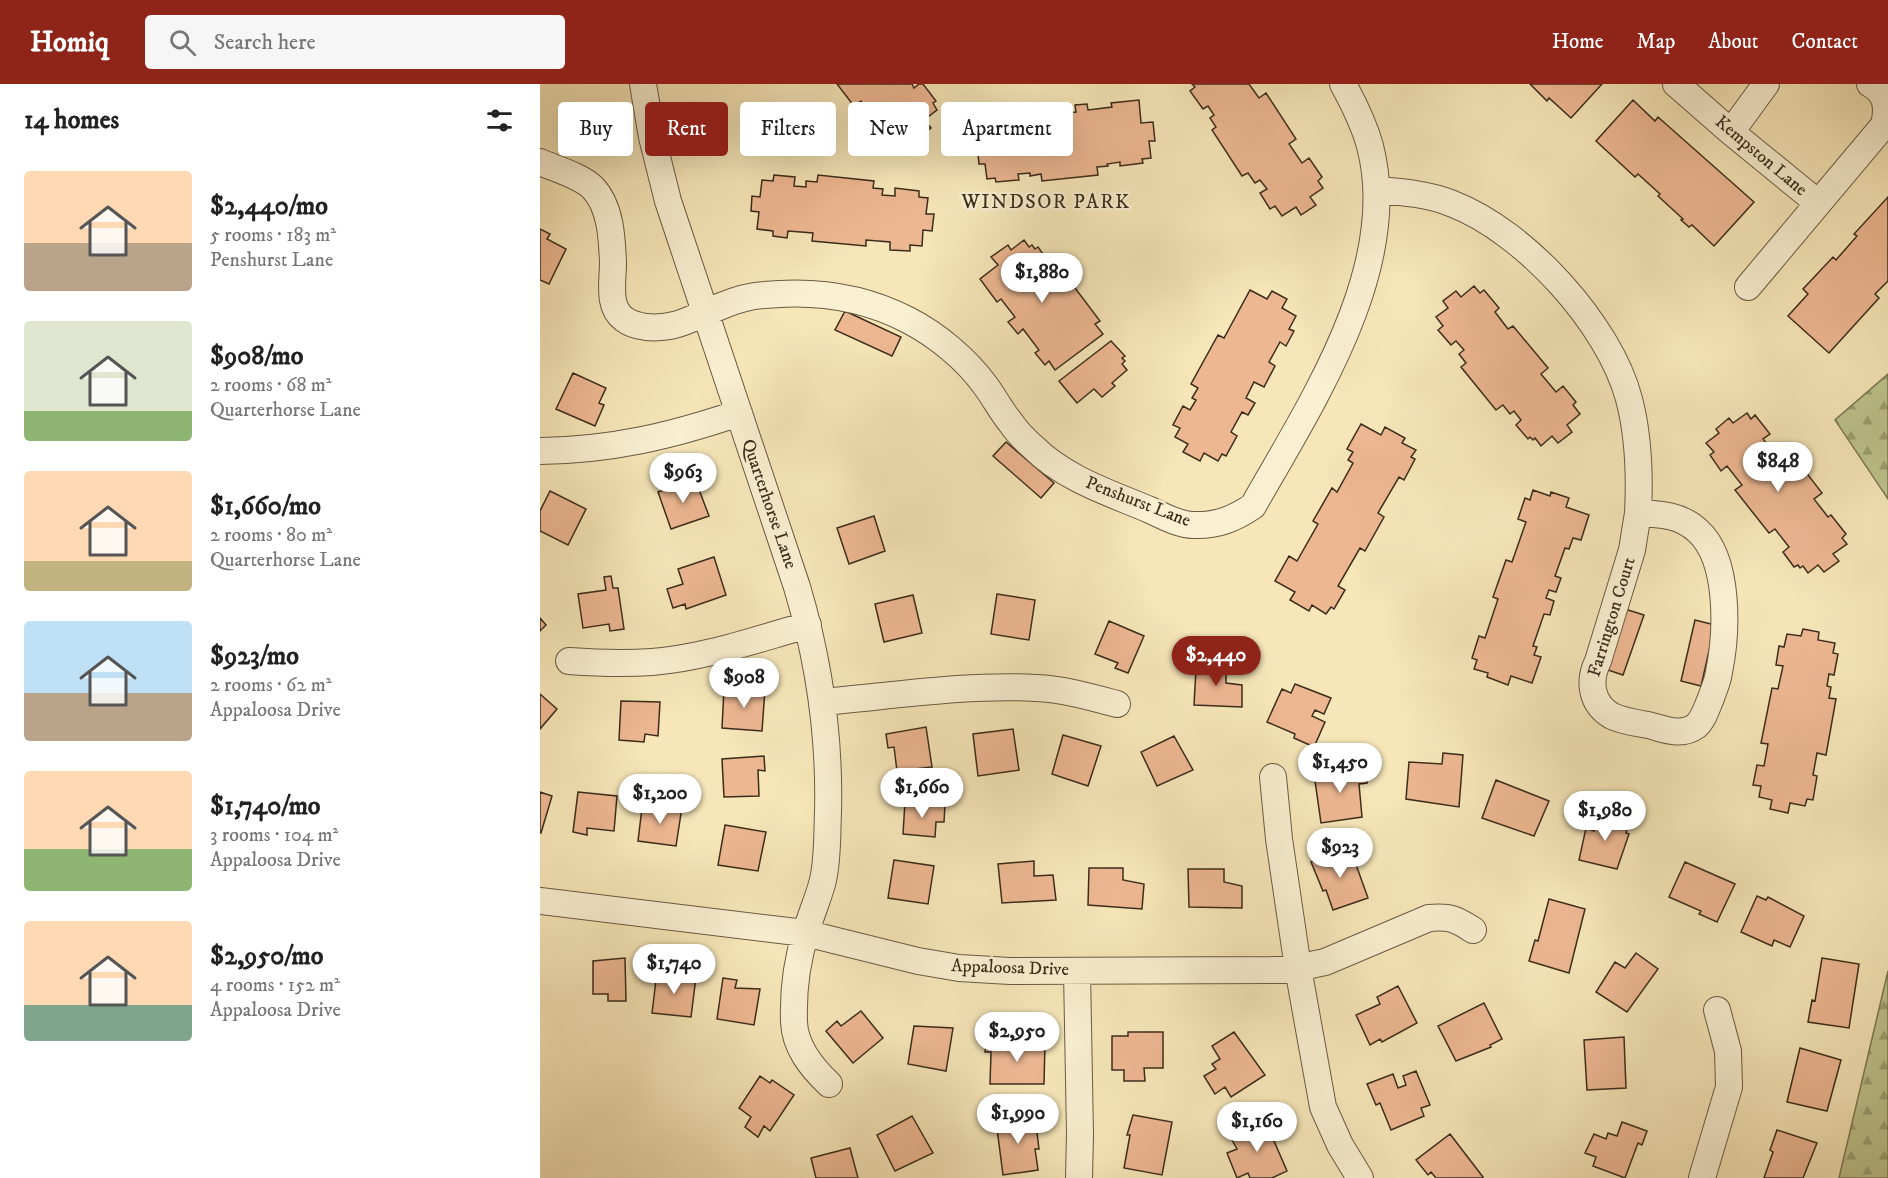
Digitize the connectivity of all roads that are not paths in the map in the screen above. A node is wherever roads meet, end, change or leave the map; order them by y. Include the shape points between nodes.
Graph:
1 (643, 84) edge
2 (1343, 84) edge
3 (1676, 84) edge
4 (1766, 84) edge
5 (1870, 84) edge
6 (1731, 132) junction
7 (540, 162) edge
8 (1377, 190) junction
9 (1818, 203) junction
10 (1748, 287) dead end
11 (706, 312) junction
12 (739, 413) junction
13 (540, 451) edge
14 (1638, 513) junction
15 (808, 625) junction
16 (569, 661) dead end
17 (823, 702) junction
18 (1117, 704) dead end
19 (1273, 777) dead end
20 (540, 901) edge
21 (1473, 930) dead end
22 (805, 933) junction
23 (1298, 968) junction
24 (1077, 971) junction
25 (1717, 1010) dead end
26 (829, 1084) dead end
27 (1079, 1178) edge
28 (1360, 1178) edge
29 (1702, 1178) edge

1 - 11 street, Quarterhorse Lane via 668,201
2 - 8 street, Penshurst Lane via 1371,147
3 - 6 street, Kempston Lane
4 - 6 street
5 - 9 street via 1886,100 1884,125
6 - 9 street, Kempston Lane
7 - 11 street, Penshurst Lane via 579,178 603,202 613,261 612,296 615,309 624,320 662,328 682,324
8 - 11 street, Penshurst Lane via 1376,225 1365,277 1326,376 1253,506 1215,525 1184,524 1061,470 1011,424 985,384 960,357 916,325 875,306 833,295 797,292 762,295
8 - 14 street, Farrington Court via 1412,192 1452,203 1484,218 1513,238 1568,291 1598,332 1629,397 1637,437
9 - 10 street
11 - 12 street, Quarterhorse Lane
12 - 13 street via 684,431 628,443
12 - 15 street, Quarterhorse Lane
14 - 14 street, Farrington Court via 1632,550 1593,671 1592,686 1596,699 1614,717 1674,732 1687,731 1705,714 1719,674 1724,604 1718,569 1700,532 1666,514
15 - 16 street via 699,655 653,662
15 - 17 street, Quarterhorse Lane
17 - 18 street via 993,687 1038,688
17 - 22 street, Quarterhorse Lane via 829,776 827,849 823,880
19 - 23 street
20 - 22 street, Appaloosa Drive
21 - 23 street, Appaloosa Drive via 1457,920 1429,918 1325,962
22 - 24 street, Appaloosa Drive via 959,968
22 - 26 street, Quarterhorse Lane via 794,998 794,1025 799,1046 812,1069
23 - 24 street, Appaloosa Drive
23 - 28 street via 1323,1107
24 - 27 street
25 - 29 street via 1728,1051 1729,1087

